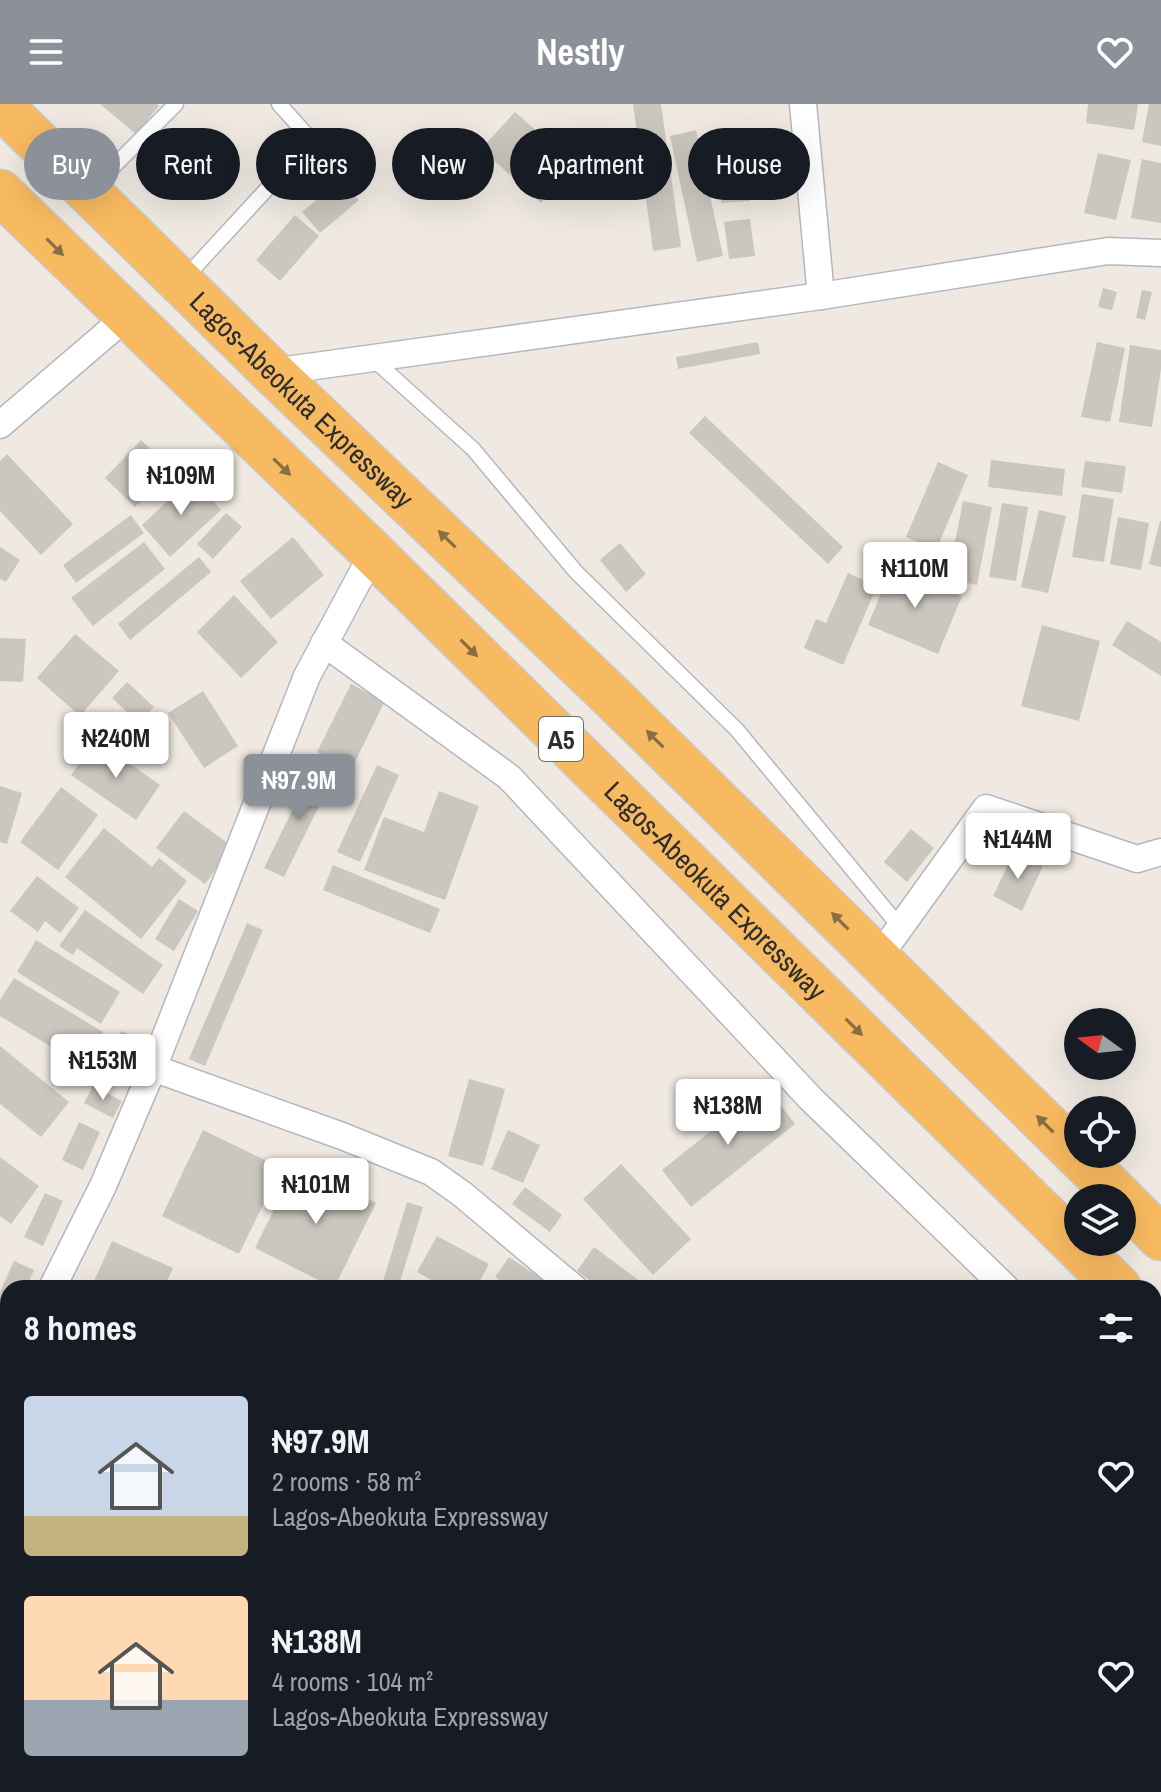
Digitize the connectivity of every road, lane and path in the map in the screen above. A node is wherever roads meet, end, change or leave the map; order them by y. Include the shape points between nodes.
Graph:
1 (176, 104) edge
2 (279, 104) edge
3 (803, 104) edge
4 (0, 105) edge
5 (24, 129) edge
6 (120, 160) edge
7 (0, 192) edge
8 (96, 200) edge
9 (1161, 253) edge
10 (181, 282) junction
11 (821, 296) junction
12 (126, 317) junction
13 (372, 358) junction
14 (272, 372) junction
15 (0, 425) edge
16 (373, 553) junction
17 (324, 643) junction
18 (1161, 852) edge
19 (889, 943) junction
20 (153, 1068) junction
21 (1107, 1184) edge
22 (1136, 1214) edge
23 (1161, 1238) edge
24 (56, 1280) edge
25 (564, 1280) edge
26 (998, 1280) edge
27 (1111, 1280) edge

1 - 6 lane
2 - 10 lane via 307,135 301,152
3 - 11 street
4 - 5 highway, Lagos-Abeokuta Expressway / A5
7 -> 12 highway, Lagos-Abeokuta Expressway / A5
8 - 10 highway, Lagos-Abeokuta Expressway / A5
9 - 11 street via 1108,251
10 - 14 highway, Lagos-Abeokuta Expressway / A5
11 - 13 street
12 - 15 street
12 -> 16 highway, Lagos-Abeokuta Expressway / A5
13 - 14 street
13 - 19 lane via 473,449 576,572 737,730
19 -> 14 highway, Lagos-Abeokuta Expressway / A5 via 614,699
16 - 17 street
16 -> 27 highway, Lagos-Abeokuta Expressway / A5
17 - 20 street
17 - 26 street via 509,777 811,1099
18 - 19 street via 1137,859 986,808
21 -> 19 highway, Lagos-Abeokuta Expressway / A5
20 - 24 street
20 - 25 street via 431,1172
22 - 23 highway, Lagos-Abeokuta Expressway / A5

